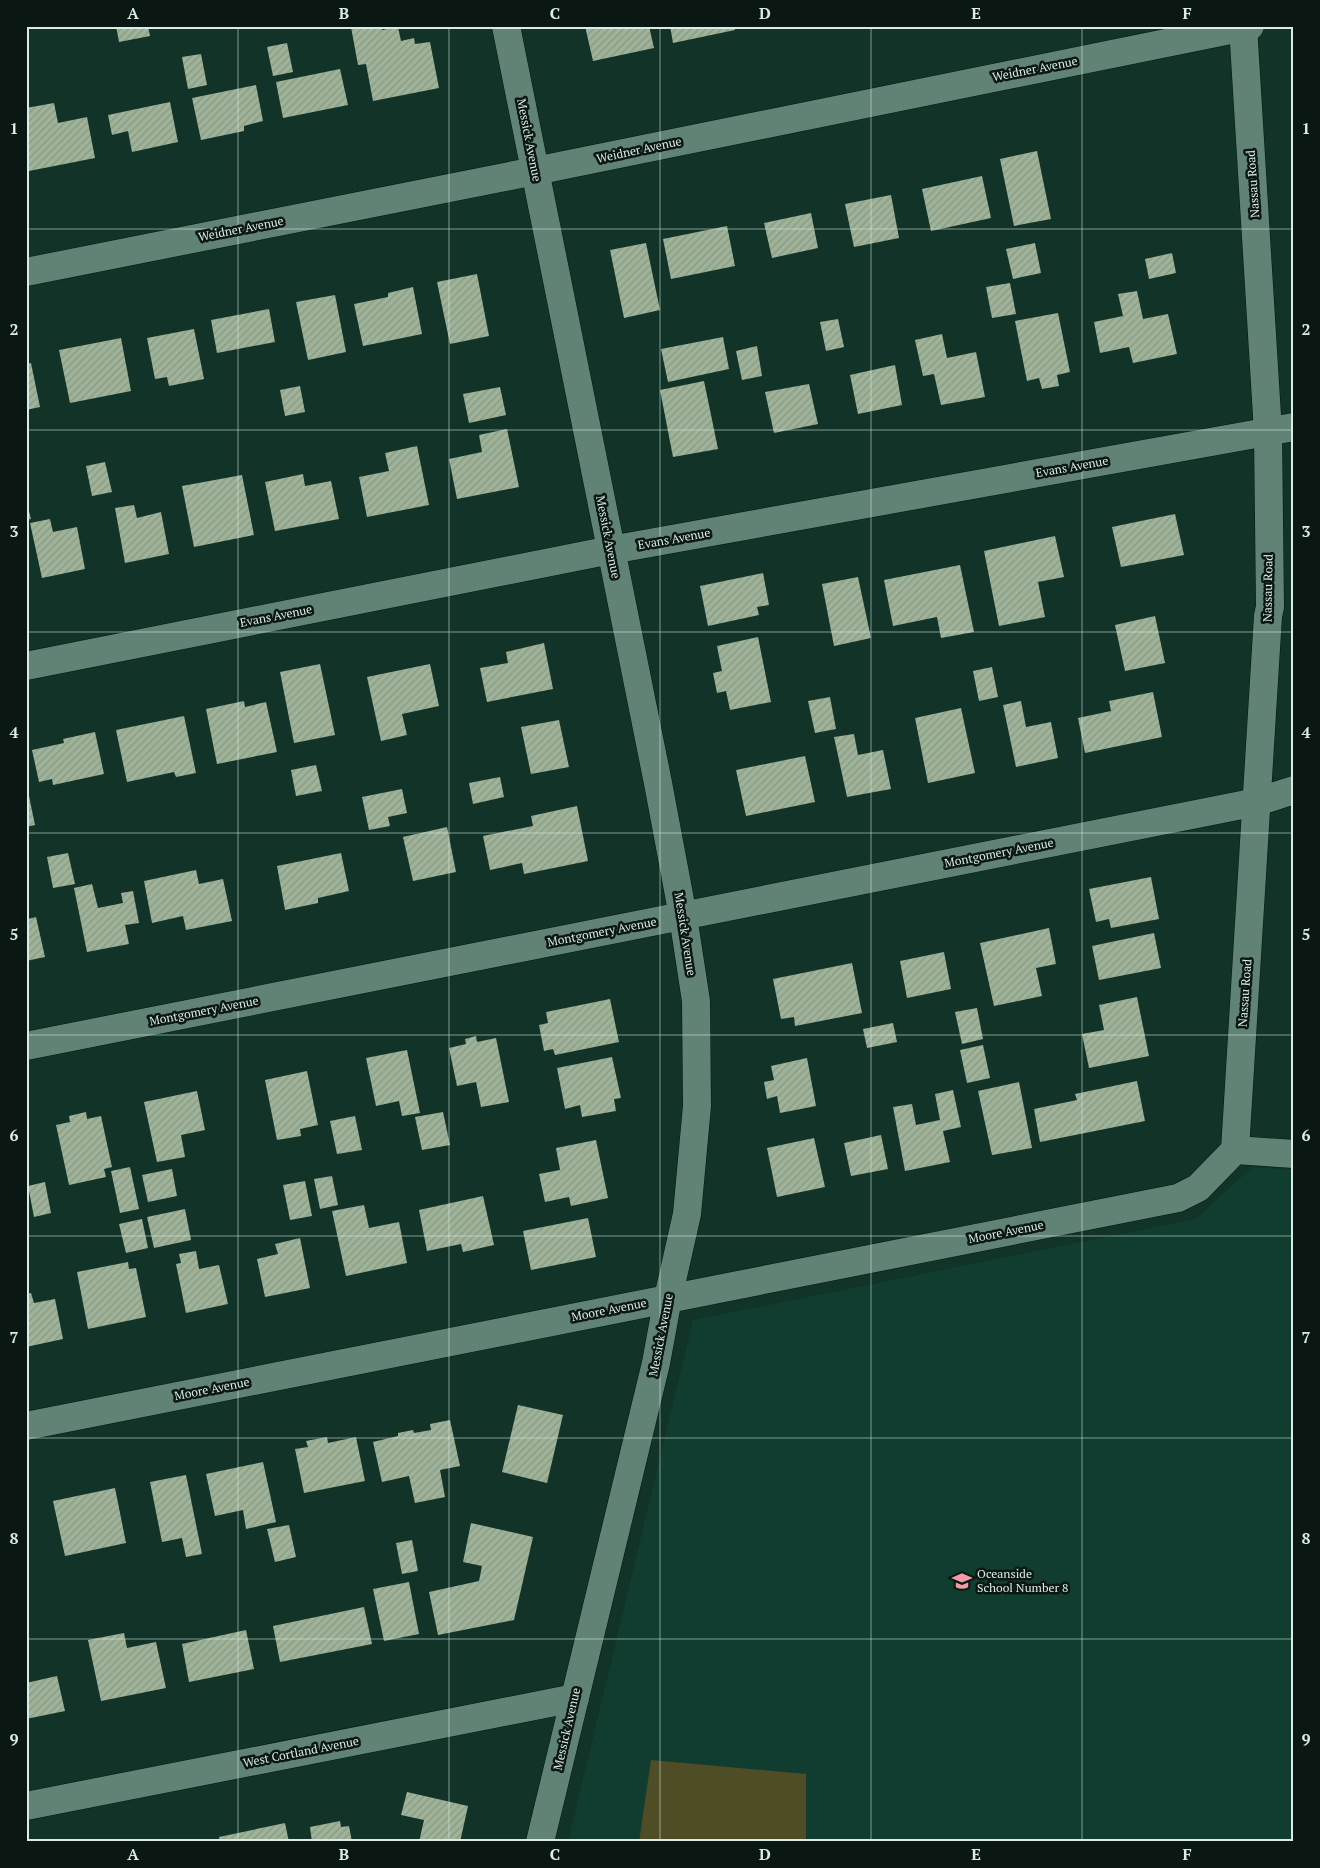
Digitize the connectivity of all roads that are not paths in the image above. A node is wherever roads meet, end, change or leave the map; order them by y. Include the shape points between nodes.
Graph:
1 (506, 26) edge
2 (1245, 27) edge
3 (535, 171) junction
4 (26, 272) edge
5 (1281, 430) edge
6 (611, 550) junction
7 (26, 666) edge
8 (1294, 790) edge
9 (1257, 802) junction
10 (683, 916) junction
11 (26, 1046) edge
12 (1235, 1150) junction
13 (1294, 1154) edge
14 (668, 1298) junction
15 (26, 1426) edge
16 (575, 1698) junction
17 (26, 1806) edge
18 (540, 1842) edge

1 - 3 street, Messick Avenue
2 - 3 street, Weidner Avenue
2 - 5 street, Nassau Road
3 - 4 street, Weidner Avenue
3 - 6 street, Messick Avenue
5 - 6 street, Evans Avenue
5 - 9 street, Nassau Road
6 - 7 street, Evans Avenue
6 - 10 street, Messick Avenue
8 - 9 street, Montgomery Avenue
9 - 10 street, Montgomery Avenue
9 - 12 street, Nassau Road
10 - 11 street, Montgomery Avenue
10 - 14 street, Messick Avenue via 696,1001 697,1106 686,1214
12 - 13 street
12 - 14 street, Moore Avenue via 1198,1188 1178,1198
14 - 15 street, Moore Avenue
14 - 16 street, Messick Avenue via 656,1363
16 - 17 street, West Cortland Avenue
16 - 18 street, Messick Avenue

